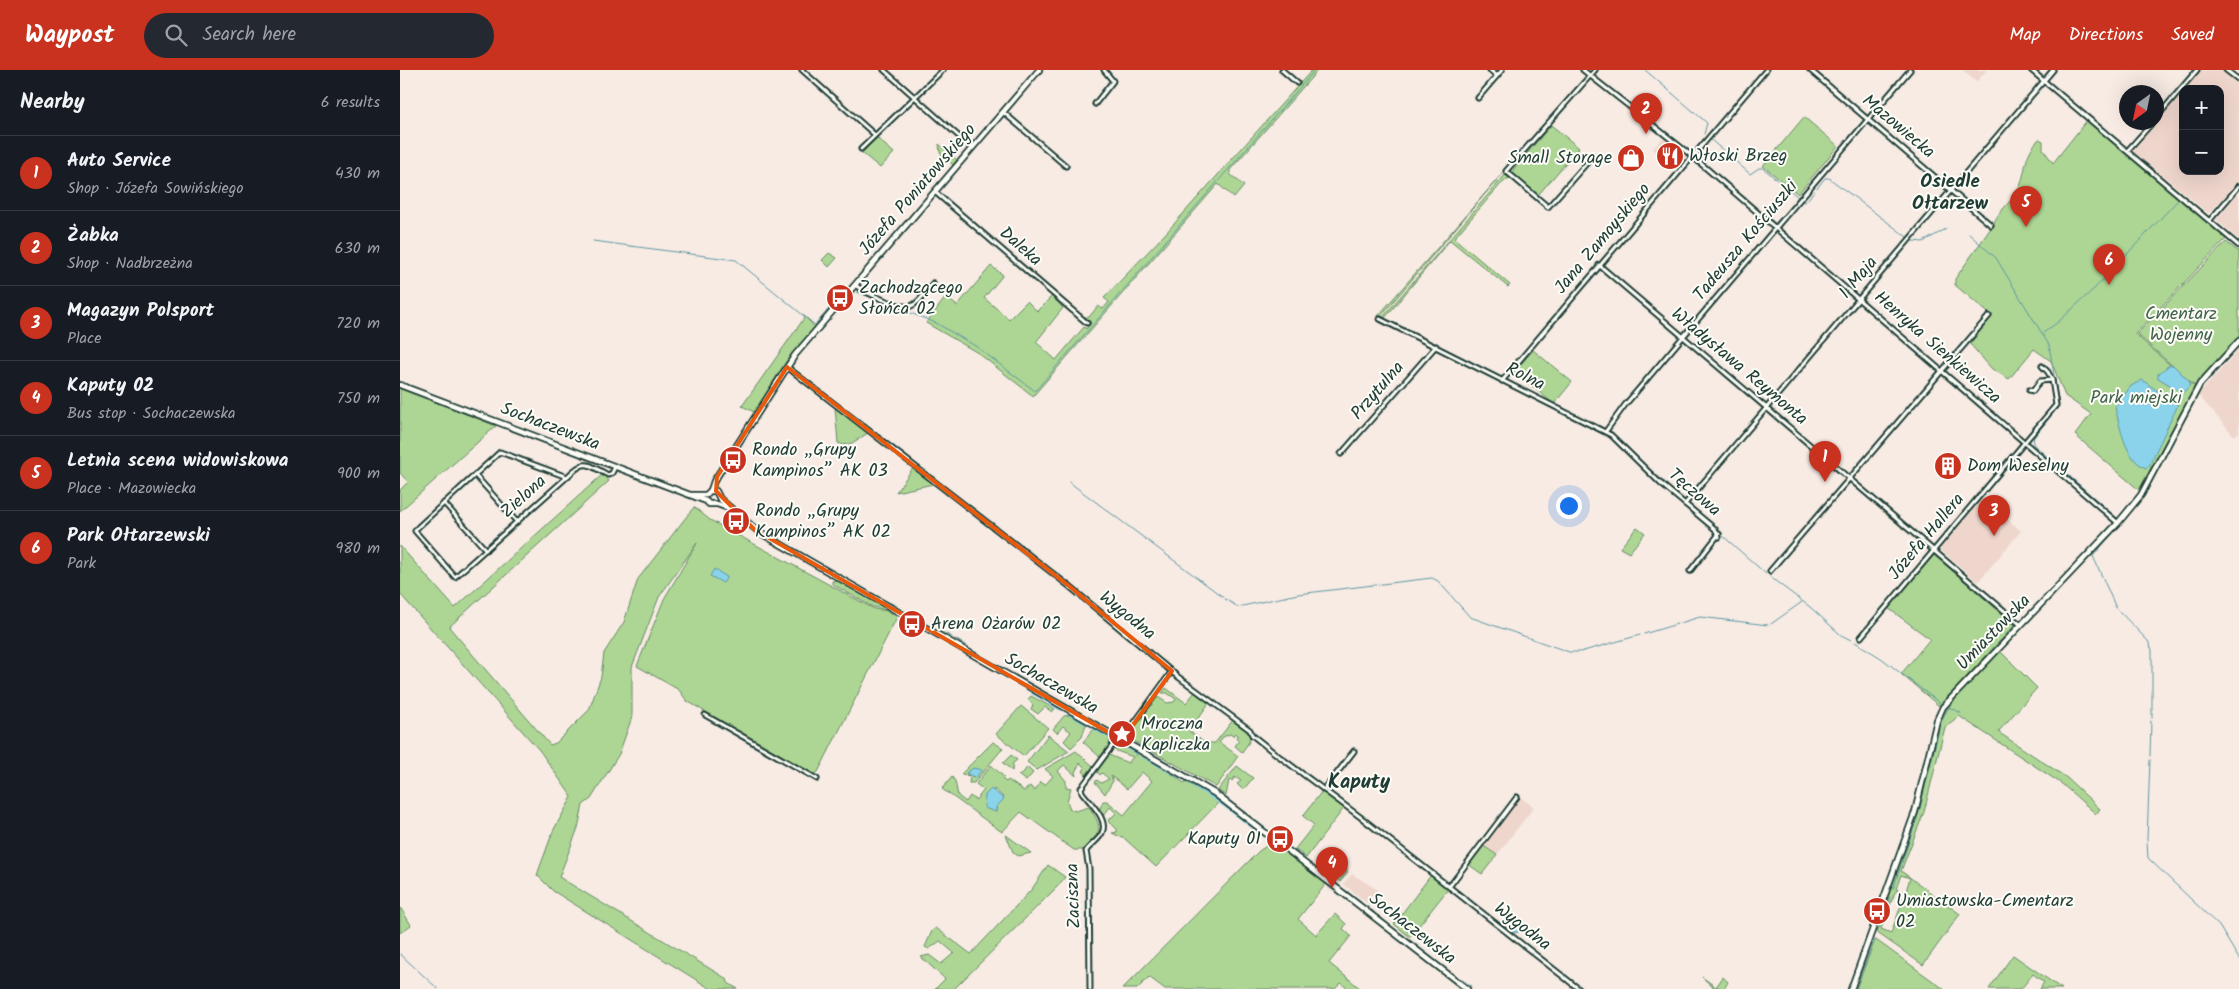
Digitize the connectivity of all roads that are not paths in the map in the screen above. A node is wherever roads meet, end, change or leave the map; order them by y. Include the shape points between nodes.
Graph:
1 (802, 70) edge
2 (884, 70) edge
3 (943, 70) edge
4 (1039, 70) edge
5 (1104, 70) edge
6 (1282, 70) edge
7 (1490, 70) edge
8 (1502, 70) edge
9 (1583, 70) edge
10 (1595, 70) edge
11 (1766, 70) edge
12 (1810, 70) edge
13 (1910, 70) edge
14 (2031, 70) edge
15 (2053, 70) edge
16 (2198, 70) edge
17 (2226, 70) edge
18 (1496, 76) junction
19 (1590, 76) junction
20 (2239, 80) edge
21 (2044, 81) junction
22 (1297, 82) dead end
23 (914, 97) junction
24 (1478, 98) dead end
25 (1095, 104) dead end
26 (2164, 109) edge
27 (1003, 112) junction
28 (1868, 119) junction
29 (2145, 130) edge
30 (876, 135) junction
31 (972, 148) junction
32 (861, 150) dead end
33 (2128, 150) junction
34 (1593, 156) dead end
35 (1692, 156) junction
36 (1066, 166) dead end
37 (2239, 186) edge
38 (1951, 190) junction
39 (935, 192) junction
40 (2210, 220) junction
41 (1991, 225) dead end
42 (1776, 228) junction
43 (2239, 246) edge
44 (1599, 265) junction
45 (933, 283) dead end
46 (855, 285) junction
47 (1859, 299) junction
48 (1989, 316) dead end
49 (1380, 319) dead end
50 (1087, 323) dead end
51 (1683, 338) junction
52 (2239, 341) edge
53 (1436, 346) junction
54 (2042, 366) dead end
55 (787, 367) junction
56 (1942, 371) junction
57 (2052, 380) junction
58 (1502, 381) junction
59 (400, 385) edge
60 (2029, 390) dead end
61 (1766, 408) junction
62 (1606, 431) junction
63 (2024, 442) junction
64 (1341, 454) dead end
65 (614, 467) junction
66 (1649, 470) joint
67 (474, 475) junction
68 (567, 477) junction
69 (1850, 479) junction
70 (714, 491) junction
71 (706, 494) junction
72 (690, 495) junction
73 (720, 499) junction
74 (706, 501) junction
75 (444, 503) junction
76 (716, 504) junction
77 (1685, 504) junction
78 (731, 509) junction
79 (517, 522) junction
80 (2118, 523) junction
81 (486, 550) junction
82 (1933, 551) junction
83 (1690, 571) dead end
84 (1770, 571) dead end
85 (2022, 626) junction
86 (1861, 637) dead end
87 (1172, 671) junction
88 (705, 715) dead end
89 (1120, 739) junction
90 (1354, 752) dead end
91 (818, 779) dead end
92 (1324, 790) junction
93 (1517, 797) dead end
94 (1449, 887) junction
95 (1090, 989) edge
96 (1467, 989) edge
97 (1579, 989) edge
98 (1851, 989) edge

1 - 30 street
2 - 23 street
3 - 23 street
4 - 27 street, Józefa Poniatowskiego
5 - 25 street via 1113,81
6 - 22 street
7 - 18 street
8 - 18 street
9 - 19 street, Henryka Sienkiewicza
10 - 19 street
11 - 35 street, Jana Zamoyskiego
12 - 28 street, Mazowiecka
13 - 28 street, Tadeusza Kościuszki
14 - 21 street
15 - 21 street, 1 Maja
16 - 26 street
17 - 20 street
18 - 24 street
19 - 34 street via 1506,171 1548,207
19 - 35 street, Henryka Sienkiewicza via 1635,108
21 - 33 street
21 - 38 street, 1 Maja
23 - 30 street
23 - 31 street
27 - 31 street, Józefa Poniatowskiego
27 - 36 street
28 - 38 street, Mazowiecka
28 - 42 street, Tadeusza Kościuszki
29 - 33 street
30 - 32 street
31 - 39 street, Józefa Poniatowskiego
33 - 40 street
35 - 42 street, Henryka Sienkiewicza
35 - 44 street, Jana Zamoyskiego
37 - 40 street
38 - 41 street, Mazowiecka
38 - 47 street, 1 Maja
39 - 46 street, Józefa Poniatowskiego
39 - 50 street, Daleka
40 - 43 street
42 - 47 street, Henryka Sienkiewicza
42 - 51 street, Tadeusza Kościuszki
44 - 51 street, Władysława Reymonta
44 - 58 street, Jana Zamoyskiego
45 - 46 street via 918,301 905,306
46 - 55 street, Józefa Poniatowskiego
47 - 56 street, Henryka Sienkiewicza
47 - 61 street, 1 Maja
48 - 56 street
49 - 53 street, Rolna
51 - 61 street, Władysława Reymonta
51 - 62 street, Tadeusza Kościuszki
52 - 80 street, Umiastowska via 2200,384 2141,495
53 - 58 street, Rolna
53 - 64 street, Przytulna
54 - 57 street, Józefa Hallera
55 - 70 street, Józefa Poniatowskiego via 717,478
55 - 87 street, Wygodna via 1070,586
56 - 63 street, Henryka Sienkiewicza
56 - 69 street
57 - 60 street via 2040,381 2033,391
57 - 63 street, Józefa Hallera via 2056,405
58 - 62 street, Rolna
59 - 65 street, Sochaczewska
61 - 69 street, Władysława Reymonta
61 - 77 street, 1 Maja
62 - 66 street, Rolna
63 - 80 street, Henryka Sienkiewicza
63 - 82 street, Józefa Hallera
65 - 68 street, Zielona via 608,474 584,463
65 - 72 street, Sochaczewska
66 - 77 street, Tęczowa
67 - 68 street via 500,452
67 - 75 street
67 - 79 street
68 - 79 street, Zielona
69 - 82 street, Władysława Reymonta
69 - 84 street
70 - 71 street
70 - 73 street
71 - 72 street, Sochaczewska
71 - 74 street
72 - 74 street, Sochaczewska
73 - 76 street
73 - 78 street, Sochaczewska
74 - 76 street
75 - 81 street
75 - 81 street, Zielona via 416,529 416,533 455,578
76 - 78 street, Sochaczewska
77 - 83 street, Tęczowa via 1719,535
78 - 89 street, Sochaczewska via 759,532
79 - 81 street, Zielona
80 - 85 street, Umiastowska
82 - 85 street, Władysława Reymonta
82 - 86 street, Józefa Hallera
85 - 98 street, Umiastowska via 1943,707 1915,812
87 - 89 street
87 - 92 street, Wygodna
88 - 91 street
89 - 95 street, Zaciszna via 1081,788 1103,824 1102,833 1086,851
89 - 96 street, Sochaczewska via 1214,793
90 - 92 street
92 - 94 street, Wygodna
93 - 94 street
94 - 97 street, Wygodna

